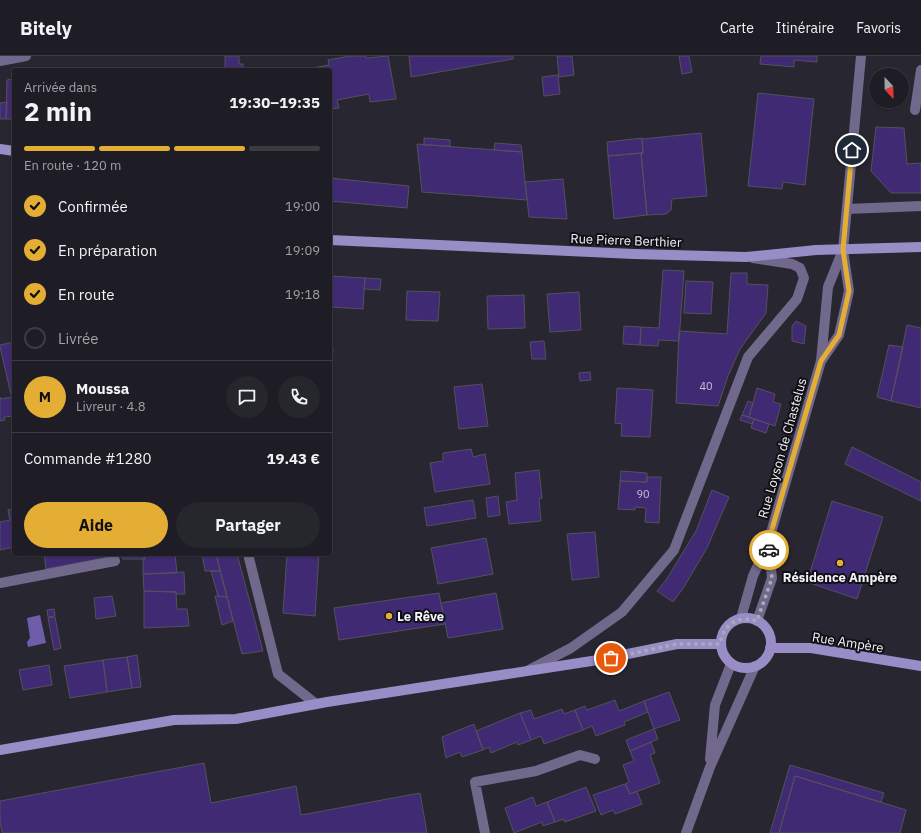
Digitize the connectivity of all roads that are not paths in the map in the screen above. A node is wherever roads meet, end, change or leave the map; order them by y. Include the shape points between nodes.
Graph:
1 (26, 56) edge
2 (861, 56) edge
3 (0, 61) edge
4 (921, 70) edge
5 (916, 110) dead end
6 (0, 150) edge
7 (12, 152) edge
8 (921, 206) edge
9 (847, 210) junction
10 (332, 240) edge
11 (921, 248) edge
12 (843, 250) junction
13 (746, 257) junction
14 (821, 361) junction
15 (768, 543) junction
16 (114, 556) edge
17 (248, 556) edge
18 (0, 583) edge
19 (740, 618) junction
20 (757, 621) junction
21 (720, 644) junction
22 (770, 648) junction
23 (731, 664) junction
24 (755, 666) junction
25 (921, 666) edge
26 (527, 671) junction
27 (316, 704) junction
28 (0, 750) edge
29 (595, 759) dead end
30 (710, 767) junction
31 (687, 832) edge
32 (485, 833) edge
33 (676, 833) edge

1 - 3 street
2 - 9 street, Rue Loyson de Chastelus
4 - 5 street
6 - 7 street
8 - 9 street
9 - 12 street, Rue Loyson de Chastelus
10 - 13 street, Rue Pierre Berthier
11 - 12 street, Rue Pierre Berthier
12 - 13 street, Rue Pierre Berthier
12 - 14 street, Rue Loyson de Chastelus via 828,287
12 - 14 street, Rue Loyson de Chastelus via 849,291 839,335
13 - 26 street via 792,264 800,268 804,278 796,299 748,357 674,550 622,612 571,648
14 - 15 street, Rue Loyson de Chastelus
15 - 19 street, Rue Loyson de Chastelus via 753,576
15 - 20 street, Rue Loyson de Chastelus via 772,578
16 - 18 street via 115,561
17 - 27 street via 278,674
19 - 20 street
19 - 21 street via 726,628
20 - 22 street via 768,632
21 - 23 street via 725,658
21 - 26 street via 677,644
22 - 24 street via 767,656
22 - 25 street, Rue Ampère via 811,648
23 - 24 street via 746,668
23 - 30 street via 715,705
24 - 30 street
26 - 27 street
27 - 28 street via 236,719 174,720
29 - 32 street via 580,755 536,771 475,782
30 - 31 street
31 - 33 street

